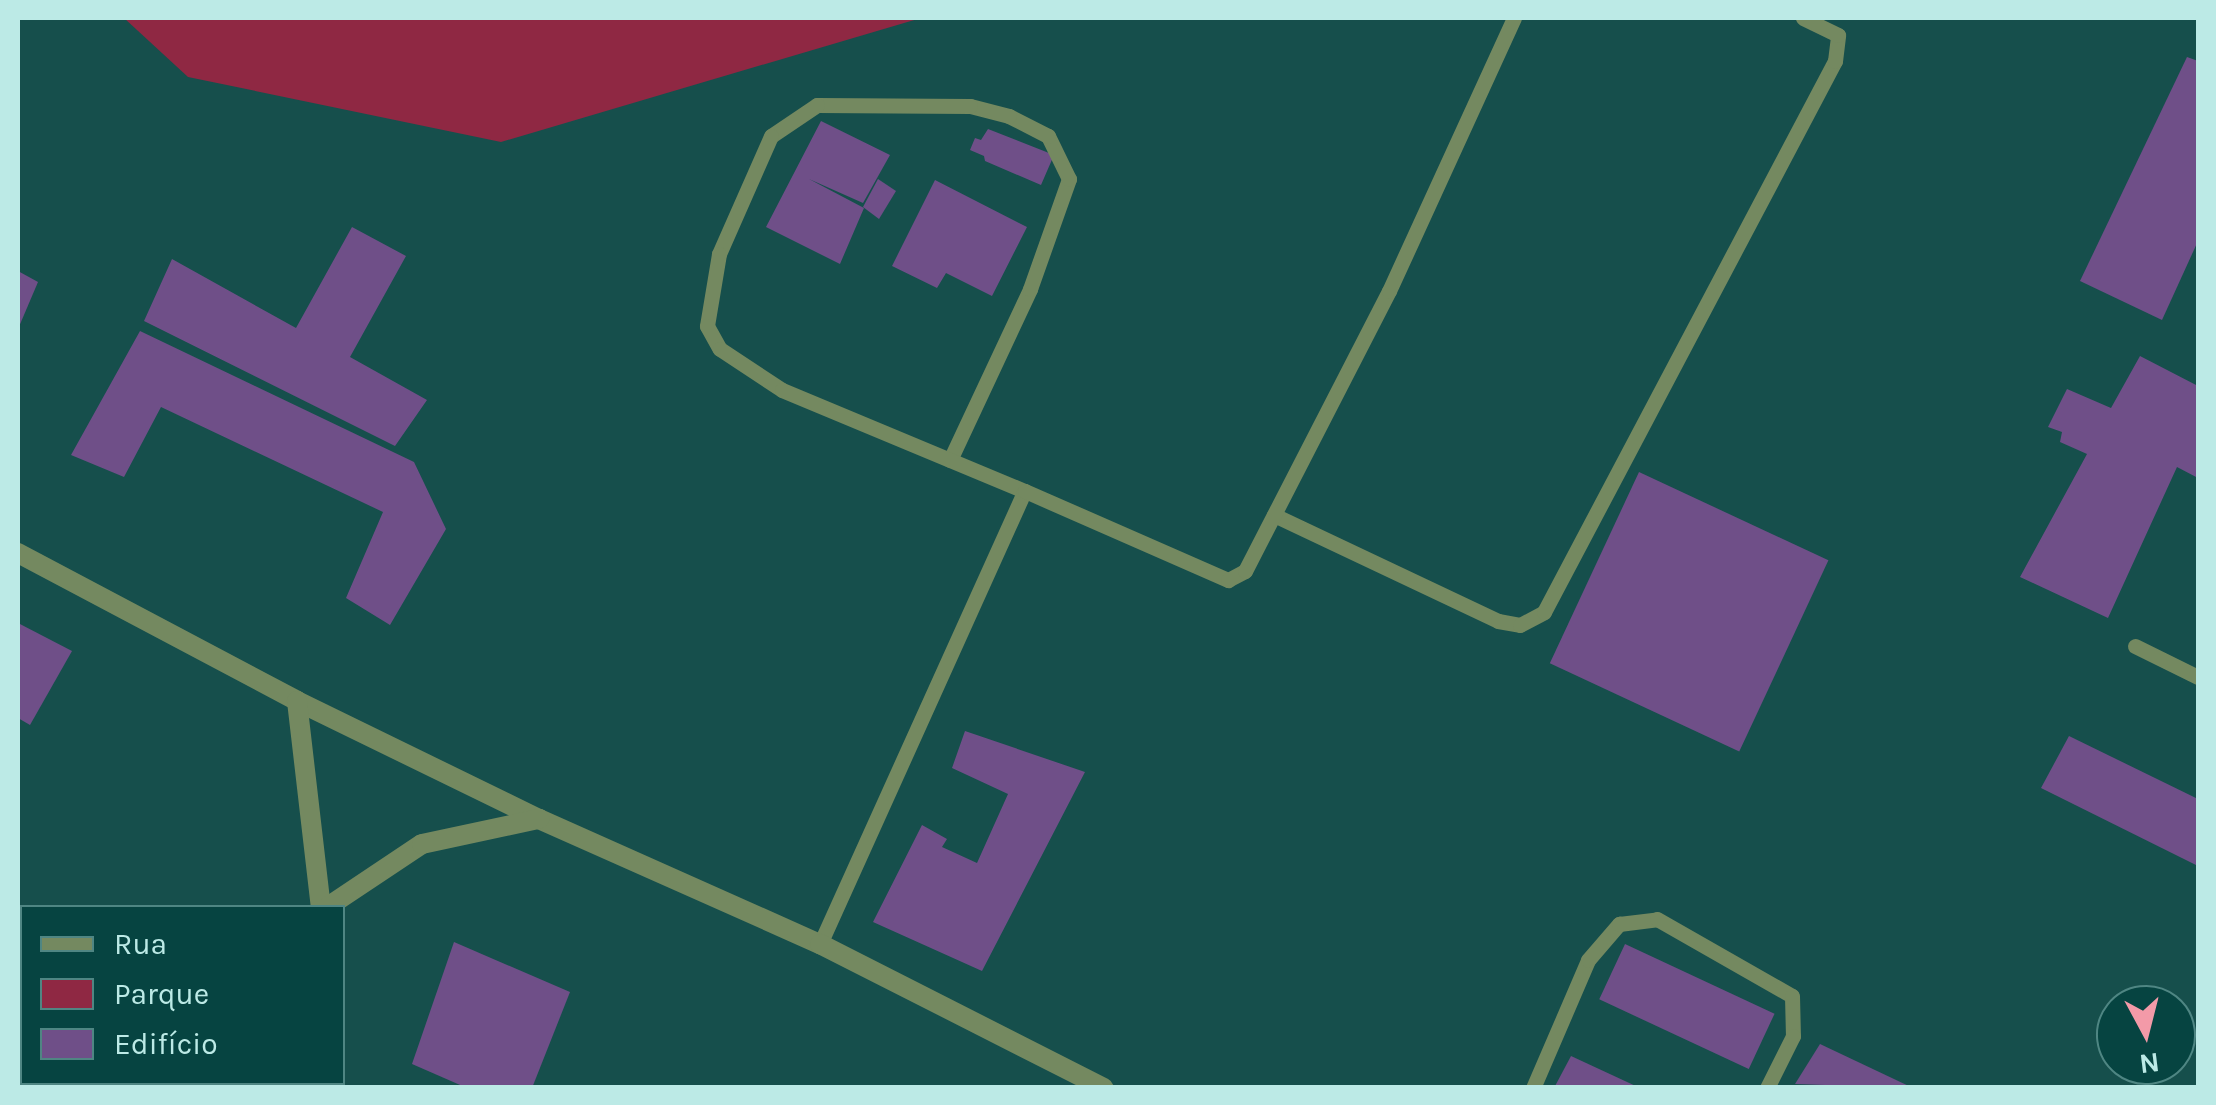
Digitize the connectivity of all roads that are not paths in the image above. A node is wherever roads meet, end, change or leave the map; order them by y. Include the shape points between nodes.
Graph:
1 (1514, 18) edge
2 (1803, 18) edge
3 (950, 460) junction
4 (1025, 492) junction
5 (1274, 514) junction
6 (18, 553) edge
7 (2135, 646) dead end
8 (2198, 677) edge
9 (297, 701) junction
10 (539, 818) junction
11 (323, 905) edge
12 (328, 905) edge
13 (820, 944) junction
14 (1104, 1088) edge
15 (1532, 1088) edge
16 (1766, 1088) edge

1 - 5 lane via 1389,291
2 - 5 lane via 1838,35 1835,62 1544,612 1520,625 1498,621
3 - 3 lane via 782,390 720,349 707,326 718,254 771,136 817,105 970,106 1008,116 1048,136 1069,179 1030,290
3 - 4 lane
4 - 5 lane via 1228,580 1245,570
4 - 13 lane
6 - 9 street
7 - 8 lane
9 - 10 street
9 - 11 street
10 - 12 street via 422,844
10 - 13 street
13 - 14 street
15 - 16 lane via 1588,960 1620,924 1656,919 1792,996 1793,1036

